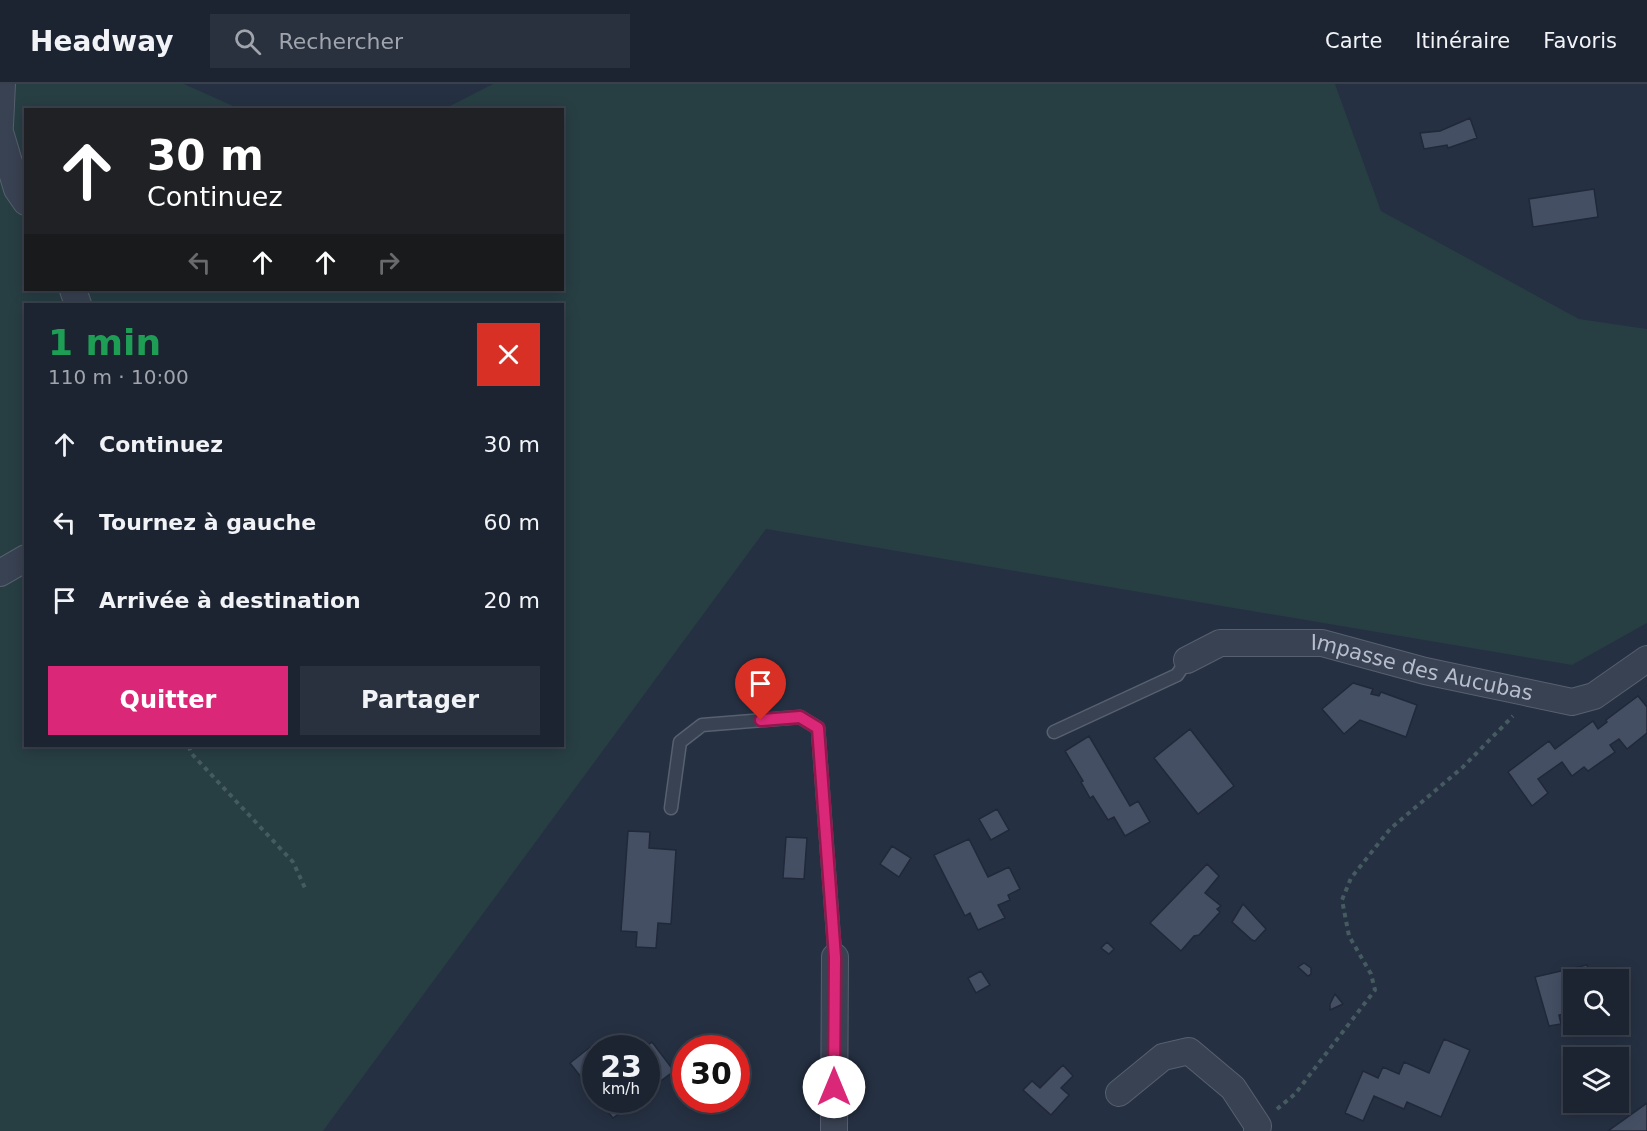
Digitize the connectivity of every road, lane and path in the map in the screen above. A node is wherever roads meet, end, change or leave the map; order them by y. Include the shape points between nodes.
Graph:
1 (2, 84) edge
2 (0, 125) edge
3 (0, 132) edge
4 (24, 199) edge
5 (24, 559) edge
6 (0, 573) edge
7 (1647, 659) edge
8 (1187, 660) joint
9 (1529, 693) junction
10 (1054, 732) dead end
11 (189, 747) edge
12 (670, 808) dead end
13 (305, 888) dead end
14 (835, 957) joint
15 (1119, 1093) dead end
16 (1257, 1128) edge
17 (834, 1131) edge

1 - 2 street
3 - 4 street via 17,189
5 - 6 street
7 - 9 street, Impasse des Aucubas via 1594,696 1572,702
8 - 9 street, Impasse des Aucubas via 1220,643 1322,643 1425,671
8 - 10 lane via 1177,675
9 - 16 path via 1512,717 1463,767 1390,830 1351,878 1342,900 1349,936 1371,974 1375,990 1295,1094
11 - 13 path via 293,862
12 - 14 lane via 680,742 702,725 800,717 818,728
14 - 17 street
15 - 16 street via 1163,1057 1189,1052 1233,1088

